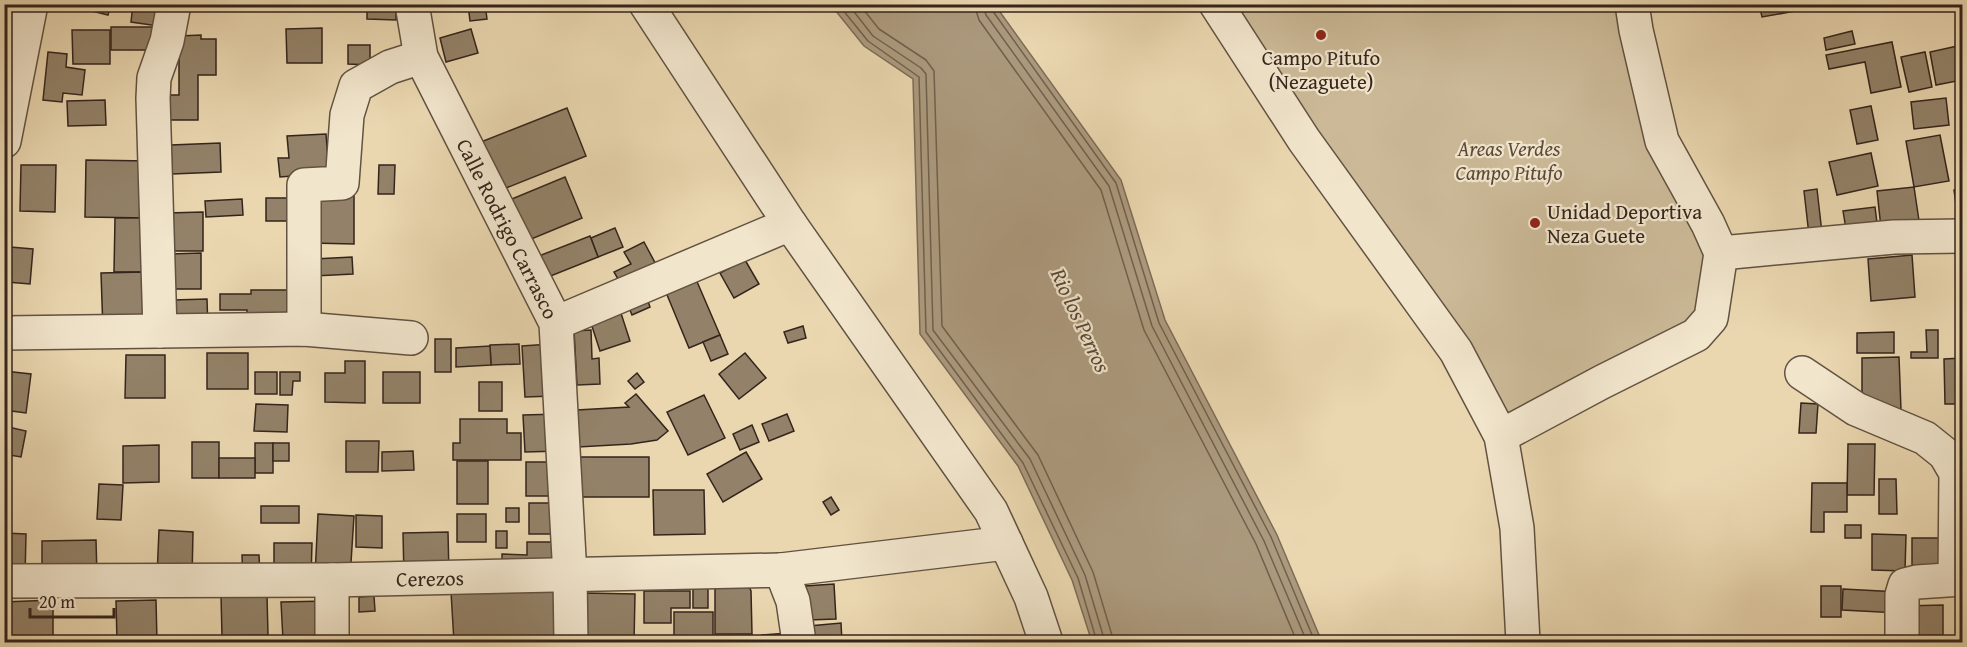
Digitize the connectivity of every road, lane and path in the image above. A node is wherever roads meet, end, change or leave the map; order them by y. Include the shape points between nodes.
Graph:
1 (174, 4) edge
2 (412, 4) edge
3 (646, 4) edge
4 (1216, 4) edge
5 (1632, 4) edge
6 (21, 24) edge
7 (421, 57) junction
8 (4, 141) edge
9 (790, 224) junction
10 (1962, 236) edge
11 (1721, 253) junction
12 (556, 323) junction
13 (304, 329) junction
14 (160, 332) junction
15 (4, 333) edge
16 (411, 338) dead end
17 (1802, 373) dead end
18 (1501, 436) junction
19 (1006, 543) junction
20 (782, 570) junction
21 (570, 576) junction
22 (1959, 579) edge
23 (332, 580) junction
24 (4, 581) edge
25 (332, 642) edge
26 (571, 642) edge
27 (799, 642) edge
28 (1046, 642) edge
29 (1523, 642) edge
30 (1902, 642) edge

1 - 14 street via 154,78 153,98
2 - 7 street, Calle Rodrigo Carrasco
3 - 9 street
4 - 18 street via 1304,140 1456,351
5 - 11 street via 1662,141
6 - 8 street
7 - 12 street, Calle Rodrigo Carrasco
7 - 13 street via 390,67 356,86 347,115 342,183 304,185
9 - 12 street
9 - 19 street via 991,511
10 - 11 street via 1894,237
11 - 18 street via 1711,318 1696,335
12 - 21 street, Calle Rodrigo Carrasco
13 - 14 street
13 - 16 street
14 - 15 street
17 - 22 street via 1856,409 1925,438 1945,454 1956,473
18 - 29 street via 1517,528
19 - 20 street, Cerezos
19 - 28 street
20 - 21 street, Cerezos
20 - 27 street via 793,601
21 - 23 street, Cerezos
21 - 26 street, Calle Rodrigo Carrasco
22 - 30 street via 1905,585
23 - 24 street, Cerezos
23 - 25 street

